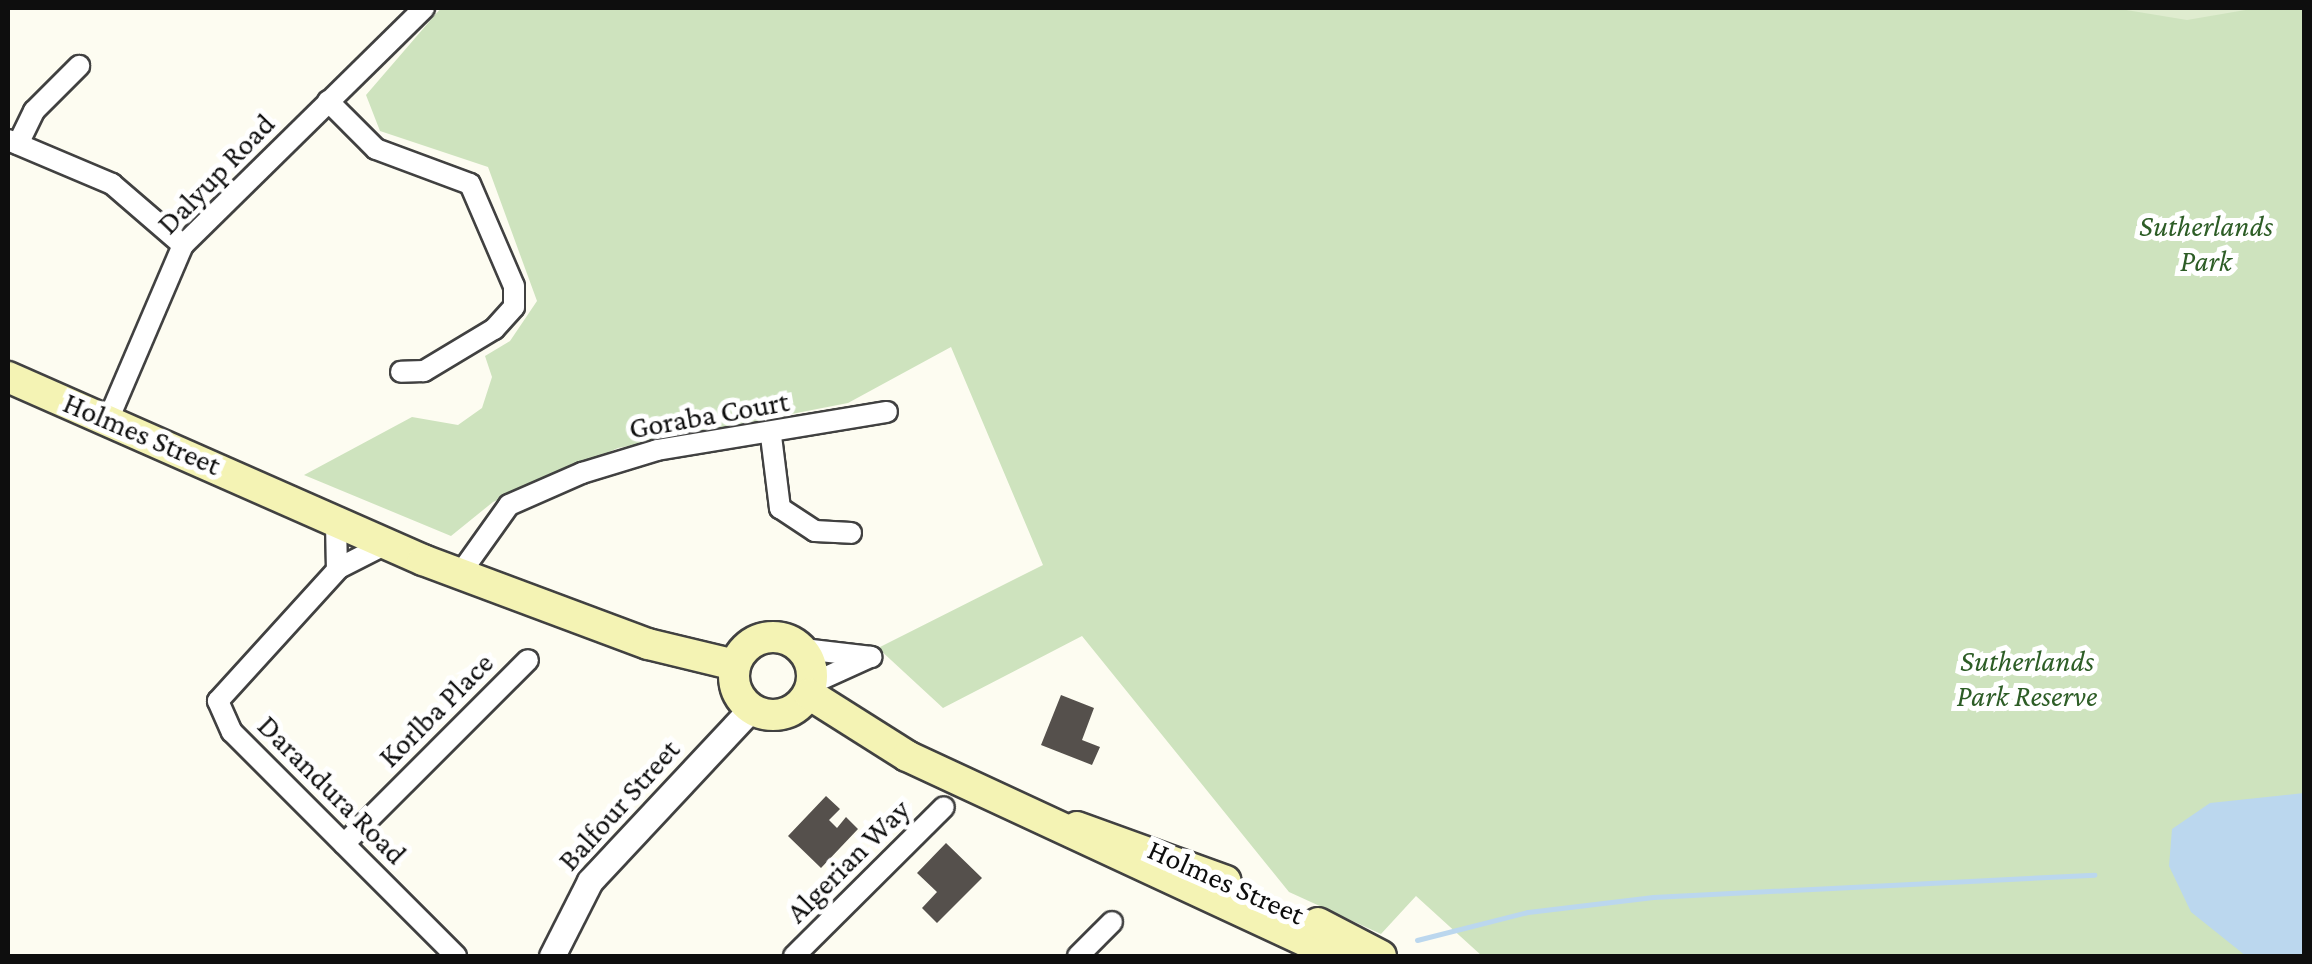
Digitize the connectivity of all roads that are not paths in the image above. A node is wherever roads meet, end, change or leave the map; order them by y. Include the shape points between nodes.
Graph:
1 (424, 8) edge
2 (78, 66) dead end
3 (328, 102) junction
4 (13, 142) edge
5 (184, 245) junction
6 (401, 372) dead end
7 (8, 378) edge
8 (888, 412) dead end
9 (108, 420) junction
10 (770, 436) junction
11 (277, 490) junction
12 (336, 523) junction
13 (850, 533) dead end
14 (386, 544) junction
15 (450, 566) junction
16 (338, 569) junction
17 (803, 649) junction
18 (528, 660) dead end
19 (735, 665) junction
20 (810, 688) junction
21 (752, 708) junction
22 (944, 807) dead end
23 (344, 844) junction
24 (1112, 922) dead end
25 (1329, 947) edge
26 (456, 956) edge
27 (552, 956) edge
28 (794, 956) edge
29 (1078, 956) edge
30 (1381, 956) edge

1 - 3 street, Dalyup Road
2 - 4 street
3 - 5 street, Dalyup Road
3 - 6 street via 376,149 470,184 514,286 514,307 494,328 424,371
4 - 5 street via 112,184
5 - 9 street, Dalyup Road
7 - 9 main road, Holmes Street
8 - 10 street, Goraba Court
9 - 11 main road, Holmes Street
10 - 13 street via 780,508 815,530
10 - 15 street, Goraba Court via 657,450 534,491 509,505
11 - 12 main road, Holmes Street
11 - 15 main road, Holmes Street via 369,521 430,548
12 - 14 main road, Holmes Street
12 - 16 street
14 - 15 main road, Holmes Street
14 - 16 street, Darandura Road
15 - 19 main road, Holmes Street via 648,644
16 - 23 street, Darandura Road via 218,701 232,732
17 - 19 main road via 782,637 758,639
17 - 20 main road
17 - 20 street via 872,656
18 - 23 street, Korlba Place
19 - 21 main road via 736,688
20 - 21 main road via 782,714
20 - 25 main road, Holmes Street via 906,756 1064,825 1093,848
21 - 27 street, Balfour Street via 590,881
22 - 28 street, Algerian Way
23 - 26 street, Darandura Road
24 - 29 street
25 - 30 main road, Holmes Street

